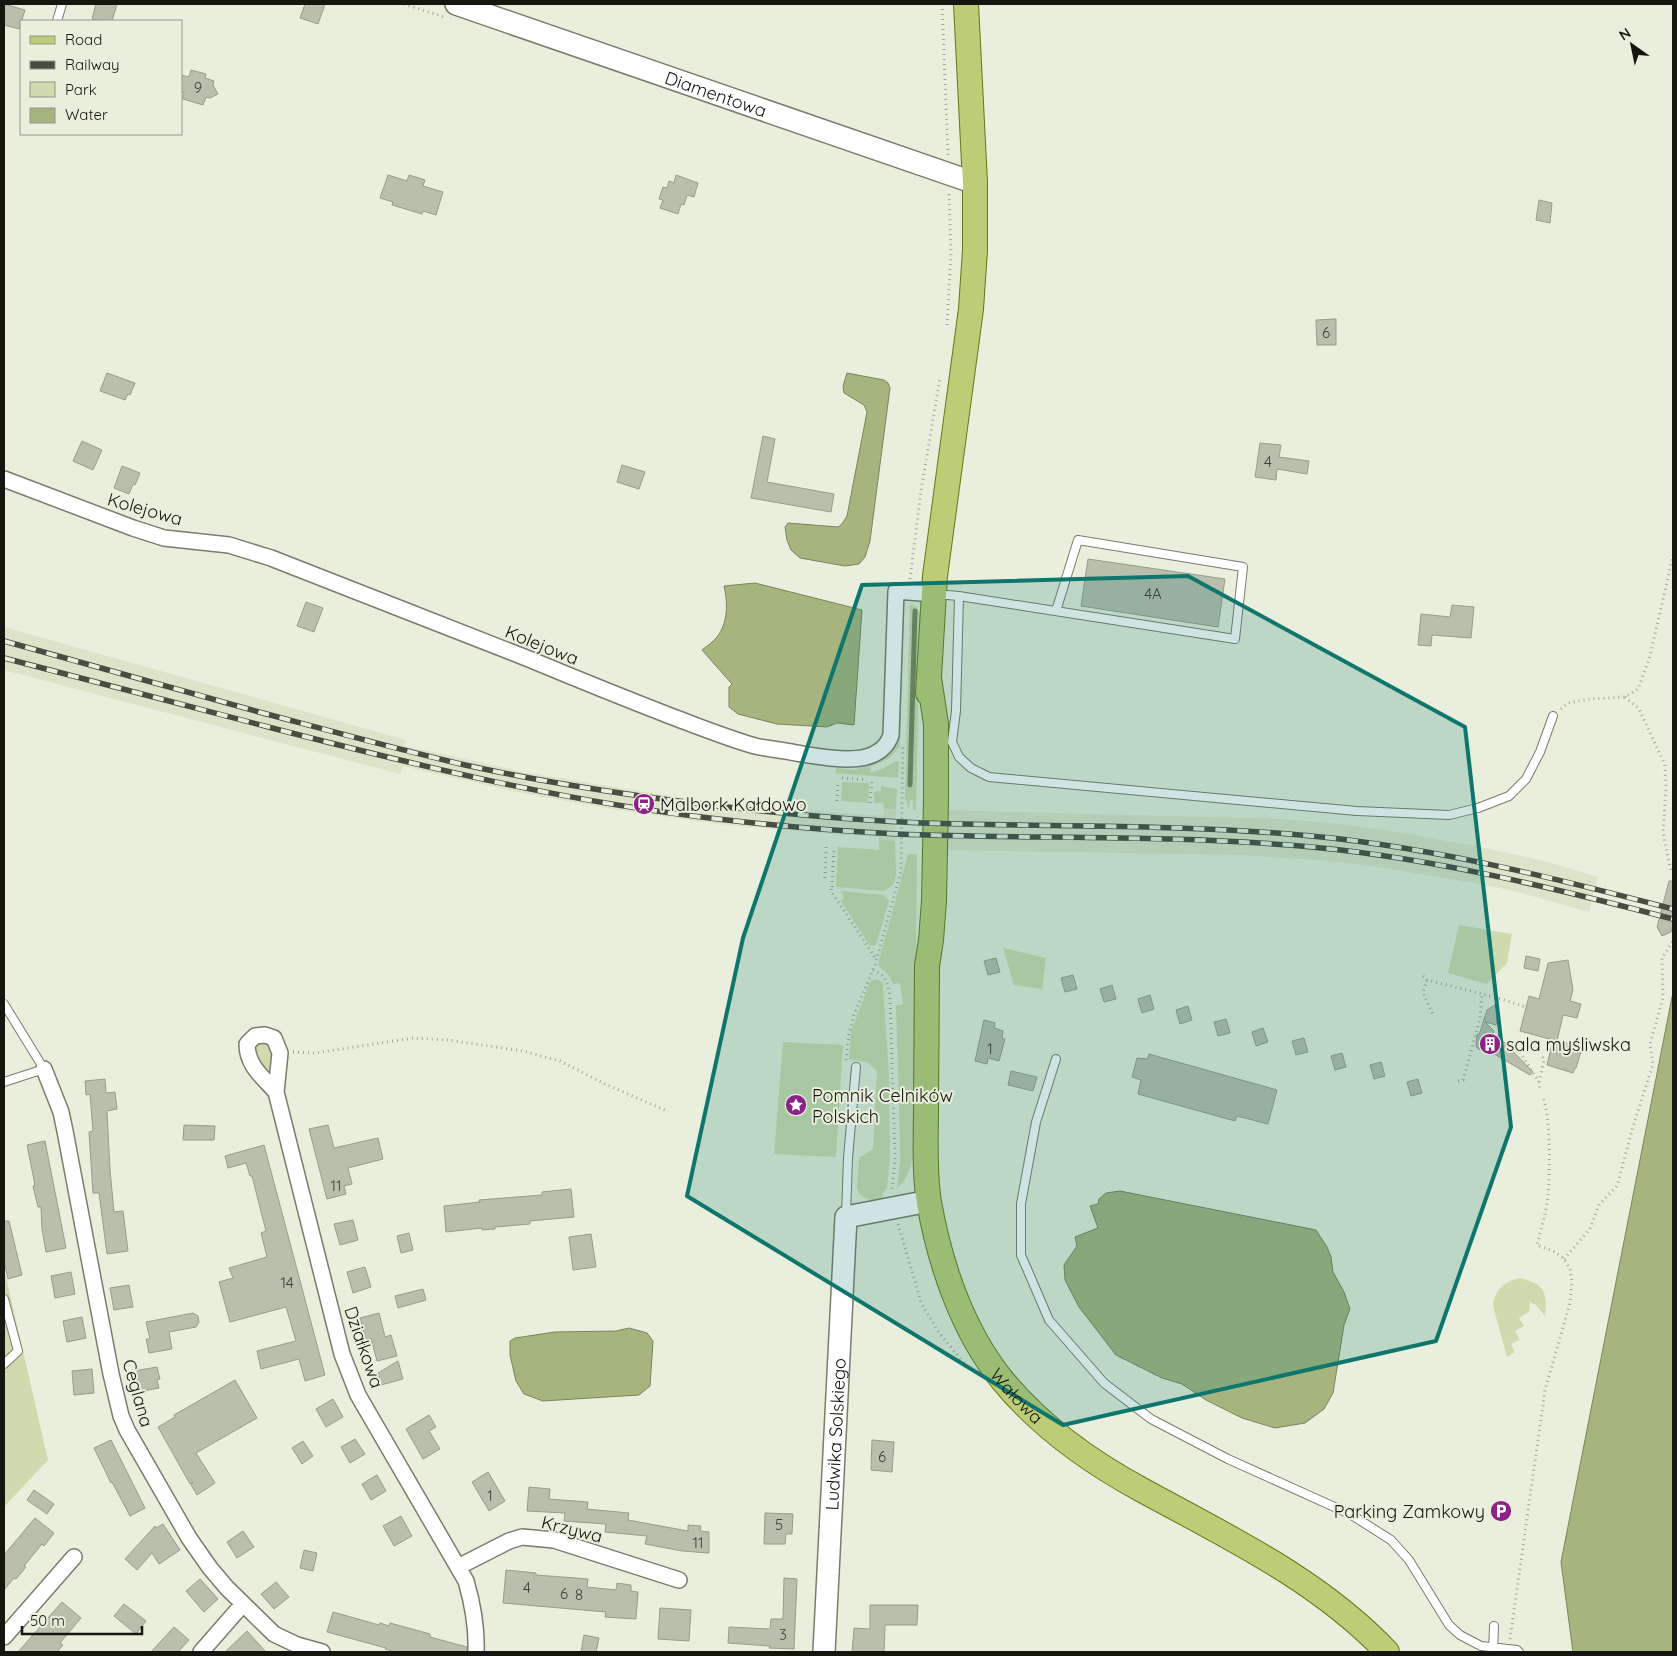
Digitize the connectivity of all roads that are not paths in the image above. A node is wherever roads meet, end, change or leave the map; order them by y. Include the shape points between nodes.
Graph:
1 (62, 4) edge
2 (456, 4) edge
3 (966, 4) edge
4 (57, 20) edge
5 (975, 183) junction
6 (4, 479) edge
7 (933, 594) junction
8 (959, 596) junction
9 (1056, 611) junction
10 (1553, 716) dead end
11 (4, 1004) edge
12 (1056, 1059) dead end
13 (856, 1067) dead end
14 (44, 1069) junction
15 (4, 1082) edge
16 (276, 1092) junction
17 (929, 1201) junction
18 (846, 1217) junction
19 (4, 1300) edge
20 (4, 1364) edge
21 (74, 1558) dead end
22 (458, 1567) junction
23 (679, 1580) dead end
24 (243, 1604) junction
25 (1494, 1626) dead end
26 (4, 1637) edge
27 (1494, 1650) edge
28 (201, 1652) edge
29 (322, 1652) edge
30 (476, 1652) edge
31 (824, 1652) edge
32 (1387, 1652) edge
33 (1519, 1652) edge

1 - 4 lane
2 - 5 street, Diamentowa
3 - 5 main road, Wałowa
5 - 7 main road, Wałowa via 976,250 971,309
6 - 7 street, Kolejowa via 164,538 229,545 272,558 602,690 756,746 824,757 864,757 889,742 896,591
7 - 8 lane
7 - 17 main road, Wałowa via 930,678 923,733 921,861 921,919 927,966 926,1145
8 - 9 lane
8 - 10 lane via 956,711 952,742 959,756 971,768 988,777 1357,810 1449,815 1509,796 1526,779
9 - 9 lane via 1235,640 1243,568 1078,540
11 - 14 lane
12 - 27 lane via 1036,1122 1021,1204 1021,1255 1049,1320 1104,1383 1151,1419 1228,1459 1350,1514 1391,1540 1418,1572 1449,1625 1470,1642
13 - 18 lane
14 - 15 lane
14 - 24 street, Ceglana via 61,1112 121,1416 134,1446 189,1538 210,1568
16 - 16 street, Działkowa via 280,1053 274,1038 255,1036 247,1044 250,1063
16 - 22 street, Działkowa via 342,1354 358,1395
17 - 18 street
17 - 32 main road, Wałowa via 940,1252 960,1307 991,1364 1026,1406 1065,1441 1108,1472 1303,1581 1346,1612
18 - 31 street, Ludwika Solskiego
19 - 20 lane via 18,1351
21 - 26 street
22 - 23 street, Krzywa via 522,1537 554,1540
22 - 30 street, Działkowa via 473,1605
24 - 28 street
24 - 29 street, Ceglana via 274,1634
25 - 27 lane
27 - 33 lane

